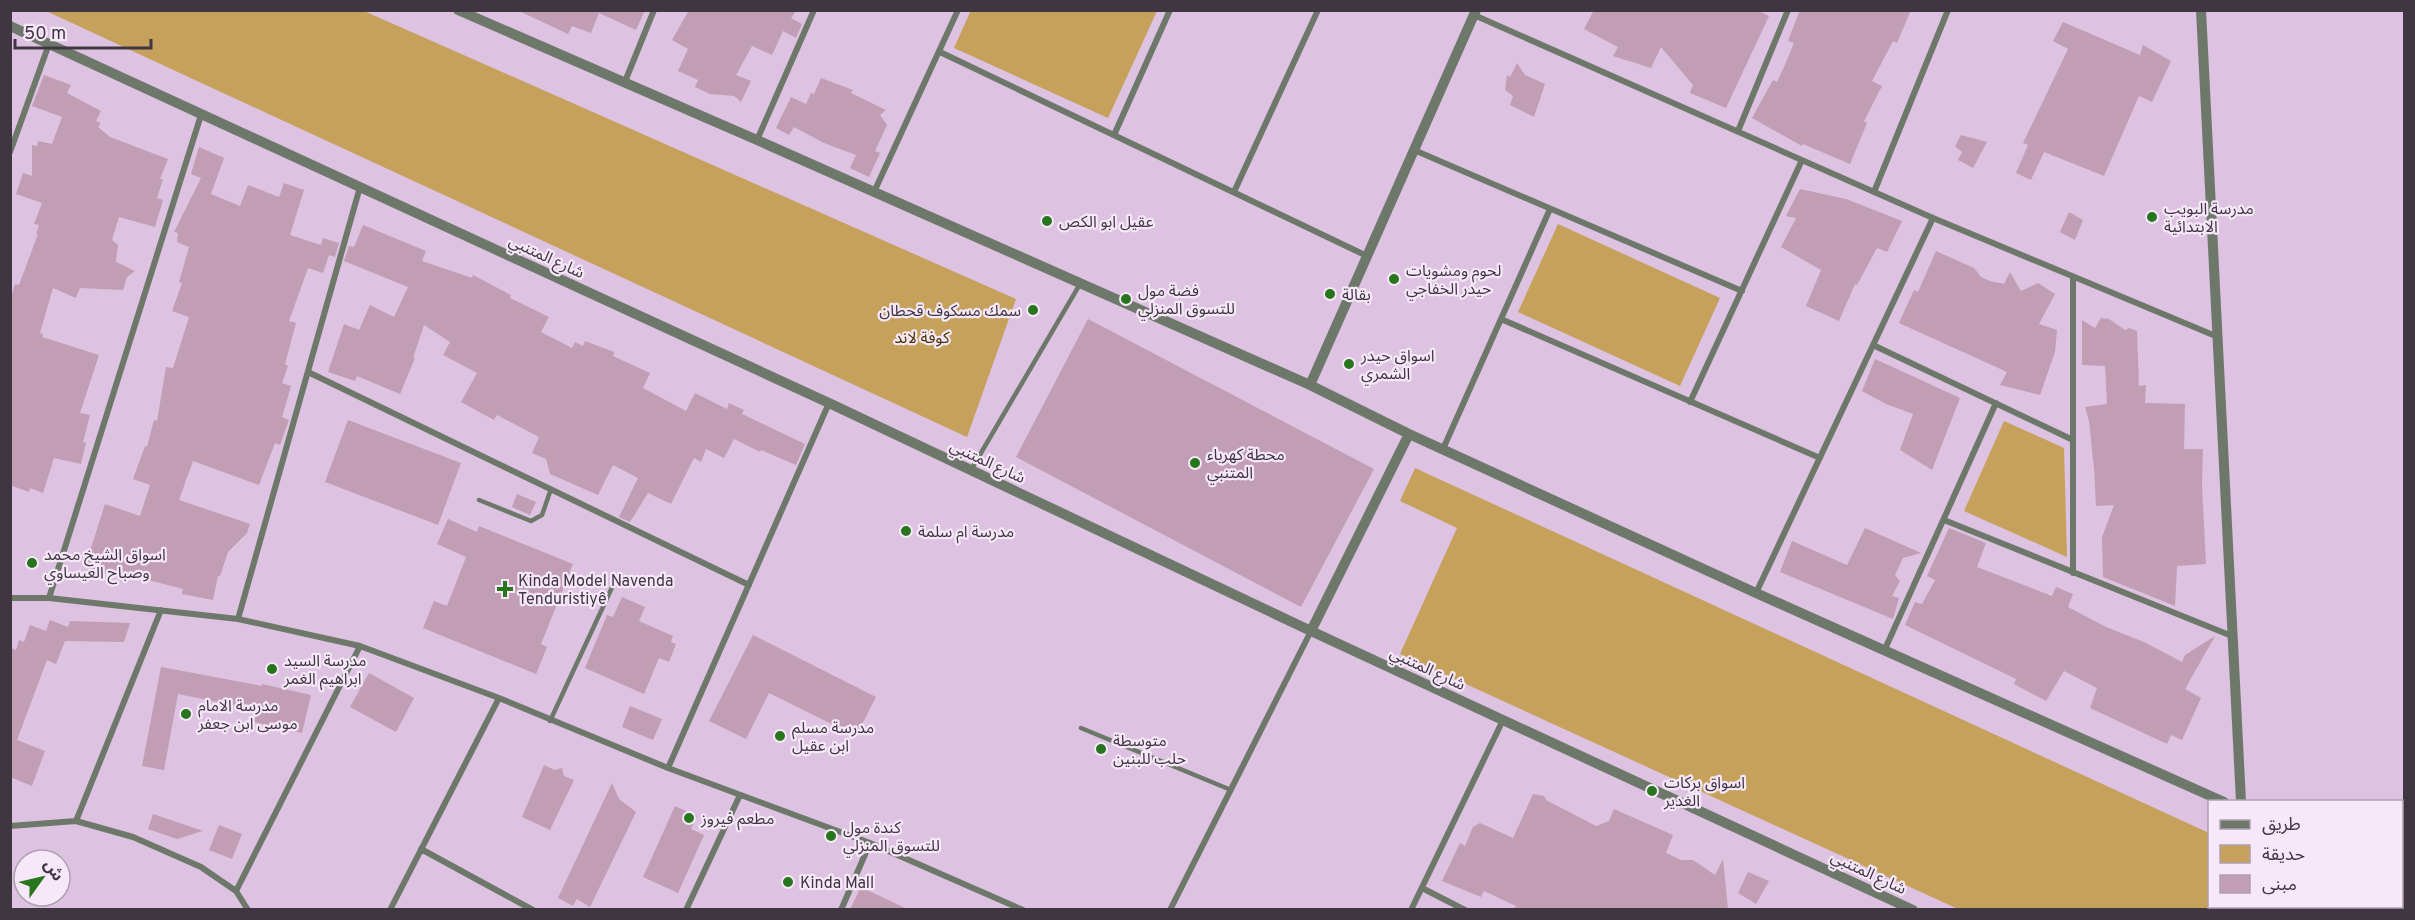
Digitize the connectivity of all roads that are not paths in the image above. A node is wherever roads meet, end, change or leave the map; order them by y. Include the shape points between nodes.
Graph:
1 (458, 10) edge
2 (654, 10) edge
3 (814, 10) edge
4 (958, 10) edge
5 (1170, 10) edge
6 (1318, 10) edge
7 (1788, 10) edge
8 (1948, 10) edge
9 (2201, 10) edge
10 (1475, 13) edge
11 (10, 26) edge
12 (49, 44) junction
13 (940, 52) junction
14 (624, 84) junction
15 (201, 115) junction
16 (1738, 131) junction
17 (1114, 135) junction
18 (757, 140) junction
19 (1414, 150) junction
20 (10, 152) edge
21 (1802, 160) junction
22 (360, 186) junction
23 (874, 192) junction
24 (1234, 192) junction
25 (1874, 192) junction
26 (1550, 209) junction
27 (1933, 218) junction
28 (1367, 256) junction
29 (2073, 278) junction
30 (1080, 284) junction
31 (1742, 291) junction
32 (1501, 319) junction
33 (2218, 337) junction
34 (1873, 345) junction
35 (308, 372) junction
36 (1310, 385) junction
37 (1690, 402) junction
38 (829, 403) junction
39 (1996, 404) junction
40 (1409, 434) junction
41 (2073, 440) junction
42 (1443, 449) junction
43 (1820, 459) junction
44 (971, 470) junction
45 (551, 489) junction
46 (479, 500) dead end
47 (1944, 520) junction
48 (2073, 573) junction
49 (615, 582) dead end
50 (749, 585) junction
51 (1756, 593) junction
52 (10, 598) edge
53 (49, 598) junction
54 (161, 610) junction
55 (238, 619) junction
56 (1311, 631) junction
57 (2233, 637) junction
58 (360, 646) junction
59 (1886, 649) junction
60 (499, 698) junction
61 (1503, 720) junction
62 (550, 721) junction
63 (1081, 728) dead end
64 (668, 768) junction
65 (1231, 790) junction
66 (740, 795) junction
67 (2222, 800) edge
68 (2241, 800) edge
69 (76, 821) junction
70 (10, 826) edge
71 (870, 843) junction
72 (421, 849) junction
73 (1422, 888) junction
74 (236, 891) junction
75 (248, 909) edge
76 (390, 909) edge
77 (533, 909) edge
78 (686, 909) edge
79 (841, 909) edge
80 (1023, 909) edge
81 (1170, 909) edge
82 (1411, 909) edge
83 (1465, 909) edge
84 (1913, 909) edge

1 - 14 street
2 - 14 street
3 - 18 street
4 - 13 street
5 - 17 street
6 - 24 street
7 - 16 street
8 - 25 street
9 - 33 street
10 - 16 street
10 - 19 street
11 - 12 street, شارع المتنبي
12 - 15 street, شارع المتنبي
12 - 20 street
13 - 17 street
13 - 23 street
14 - 18 street
15 - 22 street, شارع المتنبي
15 - 53 street
16 - 21 street
17 - 24 street
18 - 23 street
19 - 26 street
19 - 28 street
21 - 25 street
21 - 31 street
22 - 35 street
22 - 38 street, شارع المتنبي
23 - 30 street
24 - 28 street
25 - 27 street
26 - 31 street
26 - 32 street
27 - 29 street
27 - 34 street
28 - 36 street
29 - 33 street
29 - 41 street
30 - 36 street
30 - 44 lane
31 - 37 street
32 - 37 street
32 - 42 street
33 - 57 street
34 - 39 street
34 - 43 street
35 - 45 street
35 - 55 street
36 - 40 street
37 - 43 street
38 - 44 street, شارع المتنبي
38 - 50 street
39 - 41 street
39 - 47 street
40 - 42 street
40 - 56 street
41 - 48 street
42 - 51 street
43 - 51 street
44 - 56 street, شارع المتنبي
45 - 46 lane via 542,515 531,521
45 - 50 street
47 - 48 street
47 - 59 street
48 - 57 street
49 - 62 lane
50 - 64 street
51 - 59 street
52 - 53 street
53 - 54 street
54 - 55 street
54 - 69 street
55 - 58 street
56 - 61 street, شارع المتنبي
56 - 65 street
57 - 68 street
58 - 60 street
58 - 74 street
59 - 67 street
60 - 62 street
60 - 72 street
61 - 73 street
61 - 84 street, شارع المتنبي
62 - 64 street
63 - 65 lane
64 - 66 street
65 - 81 street
66 - 71 street
66 - 78 street
69 - 70 street
69 - 74 street via 133,837 201,867
71 - 79 street
71 - 80 street
72 - 76 street
72 - 77 street
73 - 82 street
73 - 83 street
74 - 75 street

